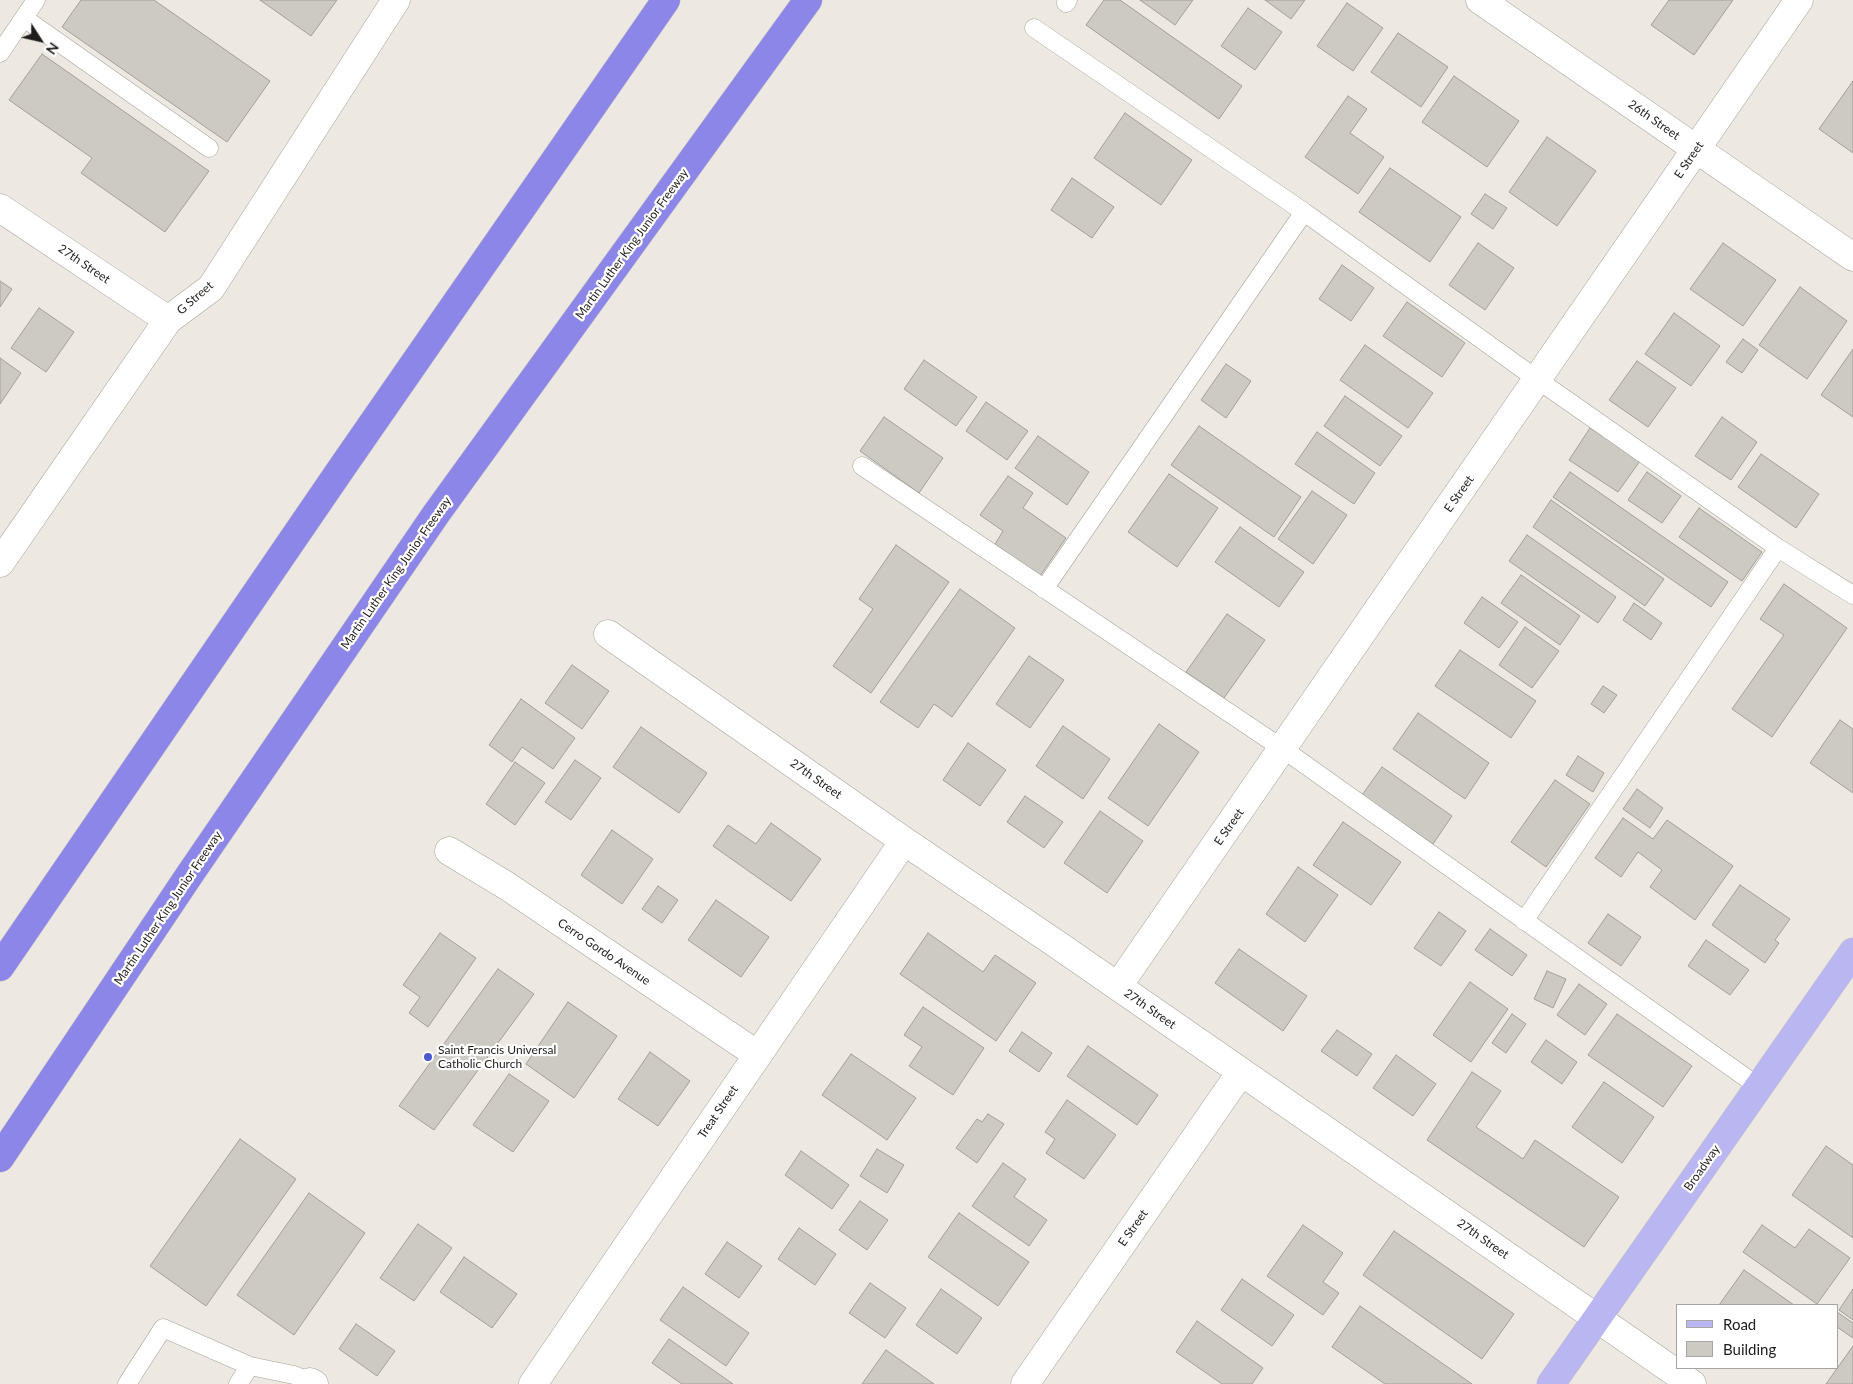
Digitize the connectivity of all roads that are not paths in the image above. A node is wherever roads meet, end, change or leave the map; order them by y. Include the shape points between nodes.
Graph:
1 (36, 0) edge
2 (396, 0) edge
3 (666, 0) edge
4 (808, 0) edge
5 (1480, 0) edge
6 (1799, 0) edge
7 (24, 18) junction
8 (1034, 28) dead end
9 (0, 53) edge
10 (209, 148) dead end
11 (1696, 150) junction
12 (0, 208) edge
13 (1304, 212) junction
14 (1853, 257) edge
15 (168, 320) junction
16 (1538, 380) junction
17 (862, 466) dead end
18 (1778, 548) junction
19 (0, 563) edge
20 (1044, 589) junction
21 (1853, 595) edge
22 (608, 634) dead end
23 (1282, 749) junction
24 (904, 841) junction
25 (449, 851) dead end
26 (1524, 921) junction
27 (1853, 952) edge
28 (0, 967) edge
29 (1118, 986) junction
30 (758, 1055) junction
31 (1241, 1072) junction
32 (54, 1078) junction
33 (1759, 1087) junction
34 (0, 1158) edge
35 (0, 1176) edge
36 (1597, 1318) junction
37 (250, 1366) junction
38 (312, 1383) edge
39 (127, 1384) edge
40 (238, 1384) edge
41 (533, 1384) edge
42 (1025, 1384) edge
43 (1552, 1384) edge
44 (1692, 1384) edge

1 - 7 lane
2 - 15 street, G Street via 211,288
3 - 28 highway
4 - 32 highway, Martin Luther King Junior Freeway via 436,514
5 - 11 street, 26th Street
6 - 11 street, E Street
7 - 9 lane
7 - 10 lane
8 - 13 lane
11 - 14 street, 26th Street
11 - 16 street, E Street
12 - 15 street, 27th Street
13 - 16 lane
13 - 20 lane
15 - 19 street, G Street
16 - 18 lane
16 - 23 street, E Street
17 - 20 lane
18 - 21 lane
18 - 26 lane
20 - 23 lane
22 - 24 street, 27th Street
23 - 26 lane
23 - 29 street, E Street
24 - 29 street, 27th Street
24 - 30 street, Treat Street
25 - 30 street, Cerro Gordo Avenue via 507,886
26 - 33 lane
27 - 33 main road, Broadway
29 - 31 street, 27th Street
30 - 41 street, Treat Street
31 - 36 street, 27th Street
31 - 42 street, E Street
32 - 34 highway, Martin Luther King Junior Freeway
32 - 35 highway
33 - 36 main road, Broadway
36 - 43 main road, Broadway
36 - 44 street, 27th Street
37 - 38 lane via 294,1375
37 - 39 lane via 163,1328
37 - 40 lane

